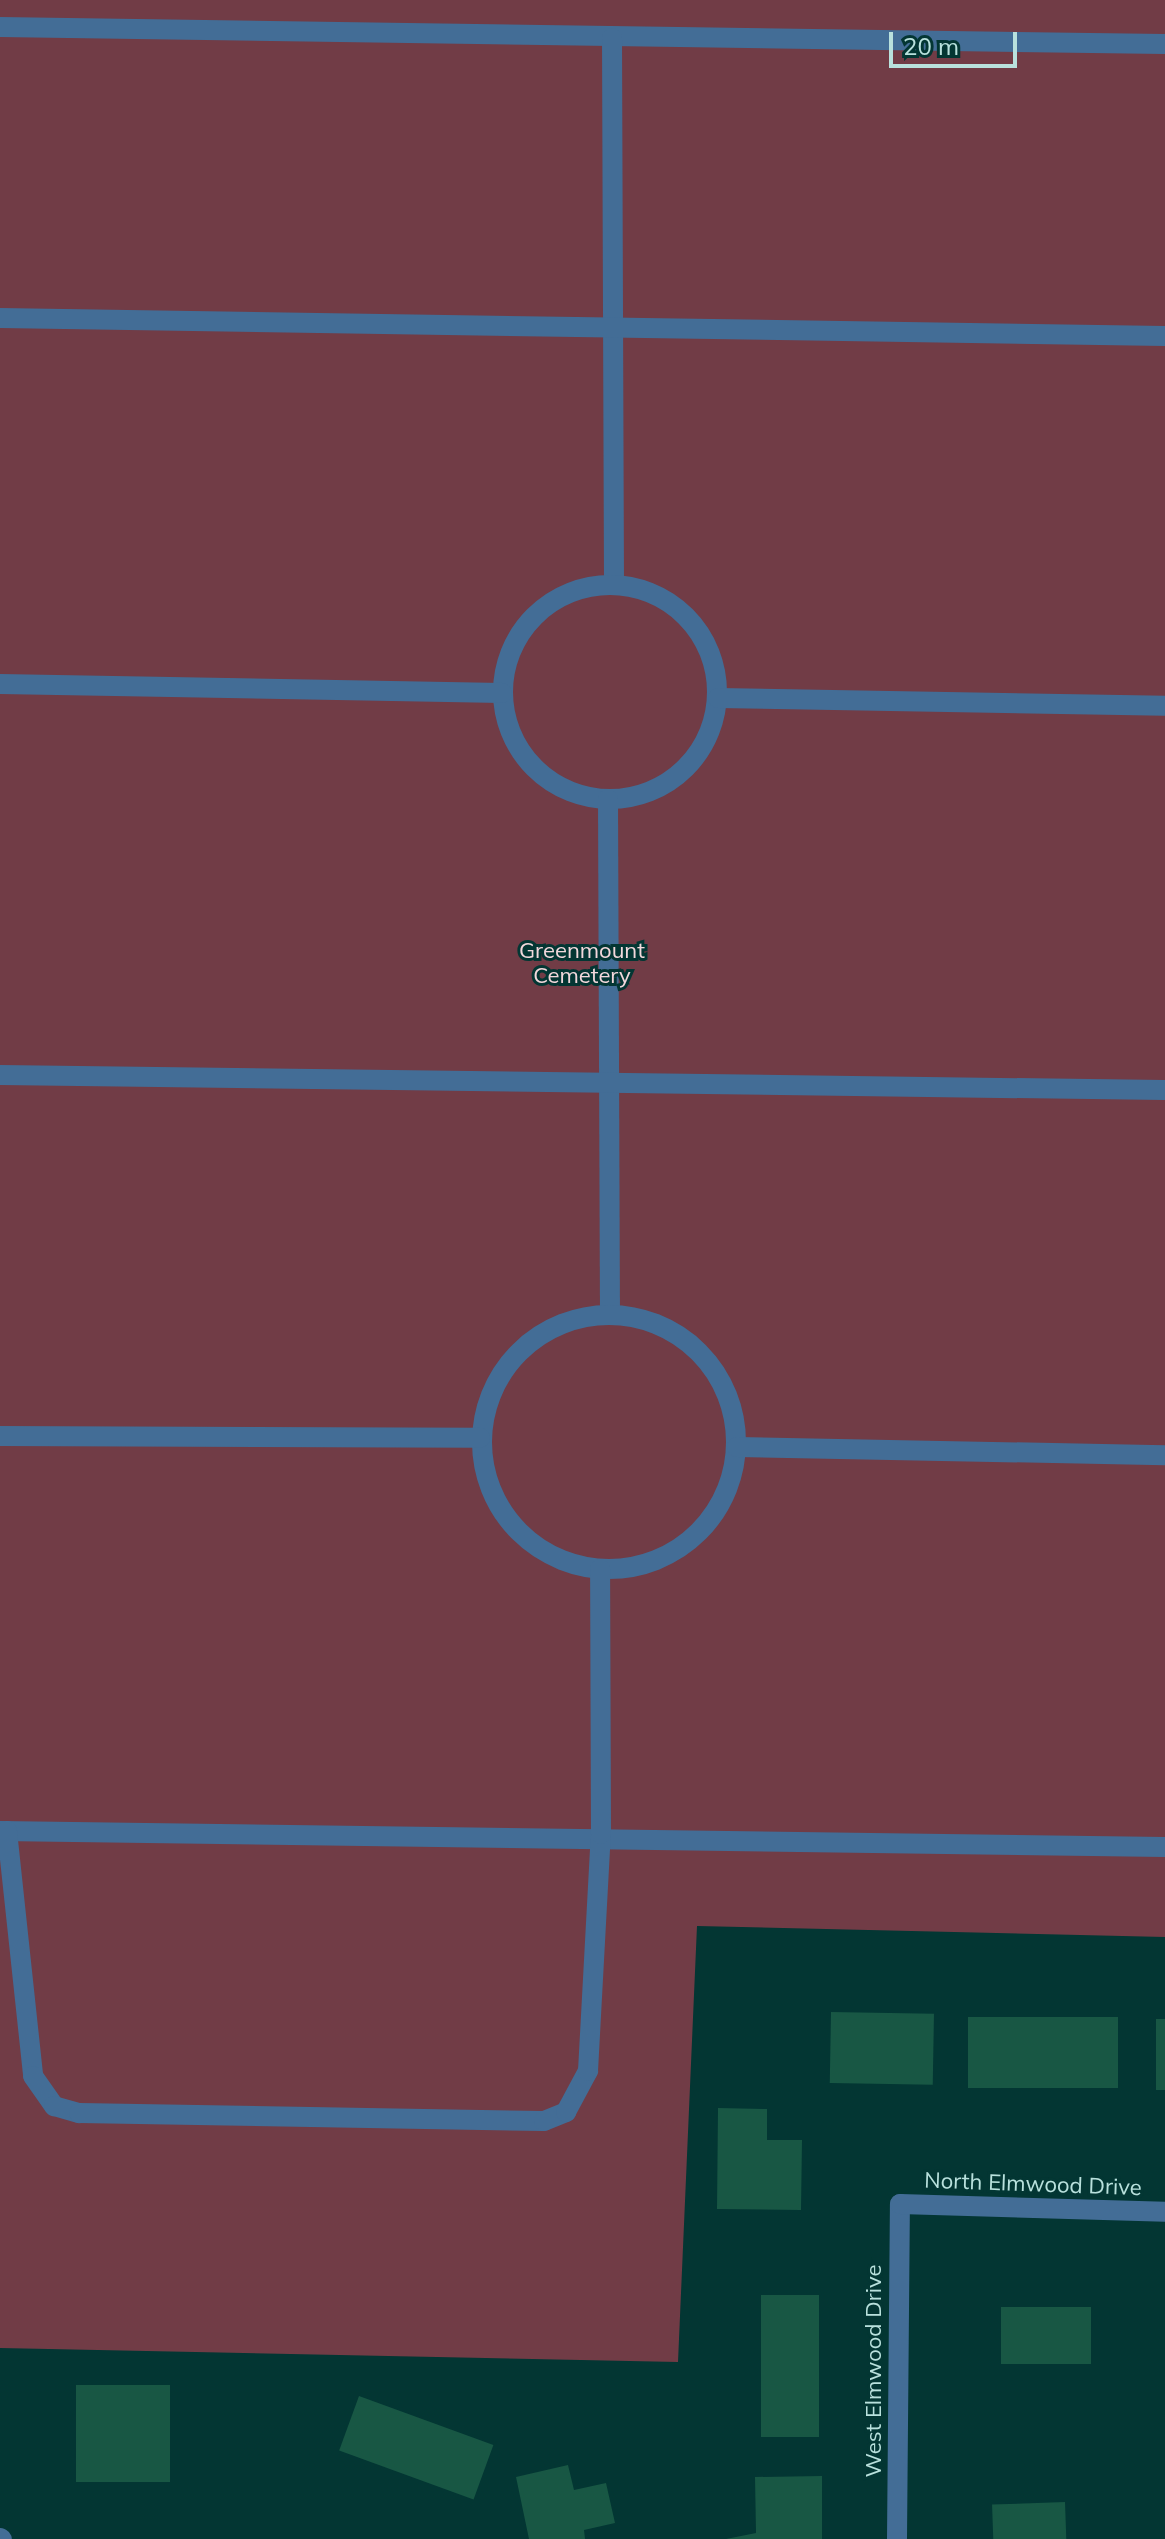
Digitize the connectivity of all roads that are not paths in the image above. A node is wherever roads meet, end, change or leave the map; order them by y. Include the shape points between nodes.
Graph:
1 (0, 27) edge
2 (612, 38) junction
3 (1165, 44) edge
4 (0, 318) edge
5 (617, 326) junction
6 (1165, 336) edge
7 (614, 585) junction
8 (0, 684) edge
9 (502, 693) junction
10 (718, 698) junction
11 (1165, 706) edge
12 (608, 799) junction
13 (0, 1075) edge
14 (608, 1080) junction
15 (1165, 1090) edge
16 (610, 1314) junction
17 (0, 1436) edge
18 (480, 1438) junction
19 (737, 1447) junction
20 (1165, 1455) edge
21 (600, 1569) junction
22 (4, 1831) edge
23 (601, 1834) junction
24 (1165, 1847) edge
25 (900, 2204) joint
26 (1165, 2212) edge
27 (897, 2539) edge

1 - 2 street
2 - 3 street
2 - 5 street
4 - 5 street
5 - 6 street
5 - 7 street
7 - 9 street via 556,598 533,617 513,645
7 - 10 street via 646,590 698,629 714,661
8 - 9 street
9 - 12 street via 508,728 525,757 548,780
10 - 11 street
10 - 12 street via 709,735 691,763 641,795
12 - 14 street
13 - 14 street
14 - 15 street
14 - 16 street
16 - 18 street via 555,1325 525,1345 502,1371
16 - 19 street via 668,1328 697,1349 726,1391
17 - 18 street
18 - 21 street via 488,1487 505,1518 534,1546
19 - 20 street
19 - 21 street via 721,1503 697,1534 665,1557
21 - 23 street
22 - 23 street
22 - 23 street via 33,2076 54,2106 79,2113 544,2121 566,2112 588,2071
23 - 24 street
25 - 26 street, North Elmwood Drive
25 - 27 street, West Elmwood Drive

